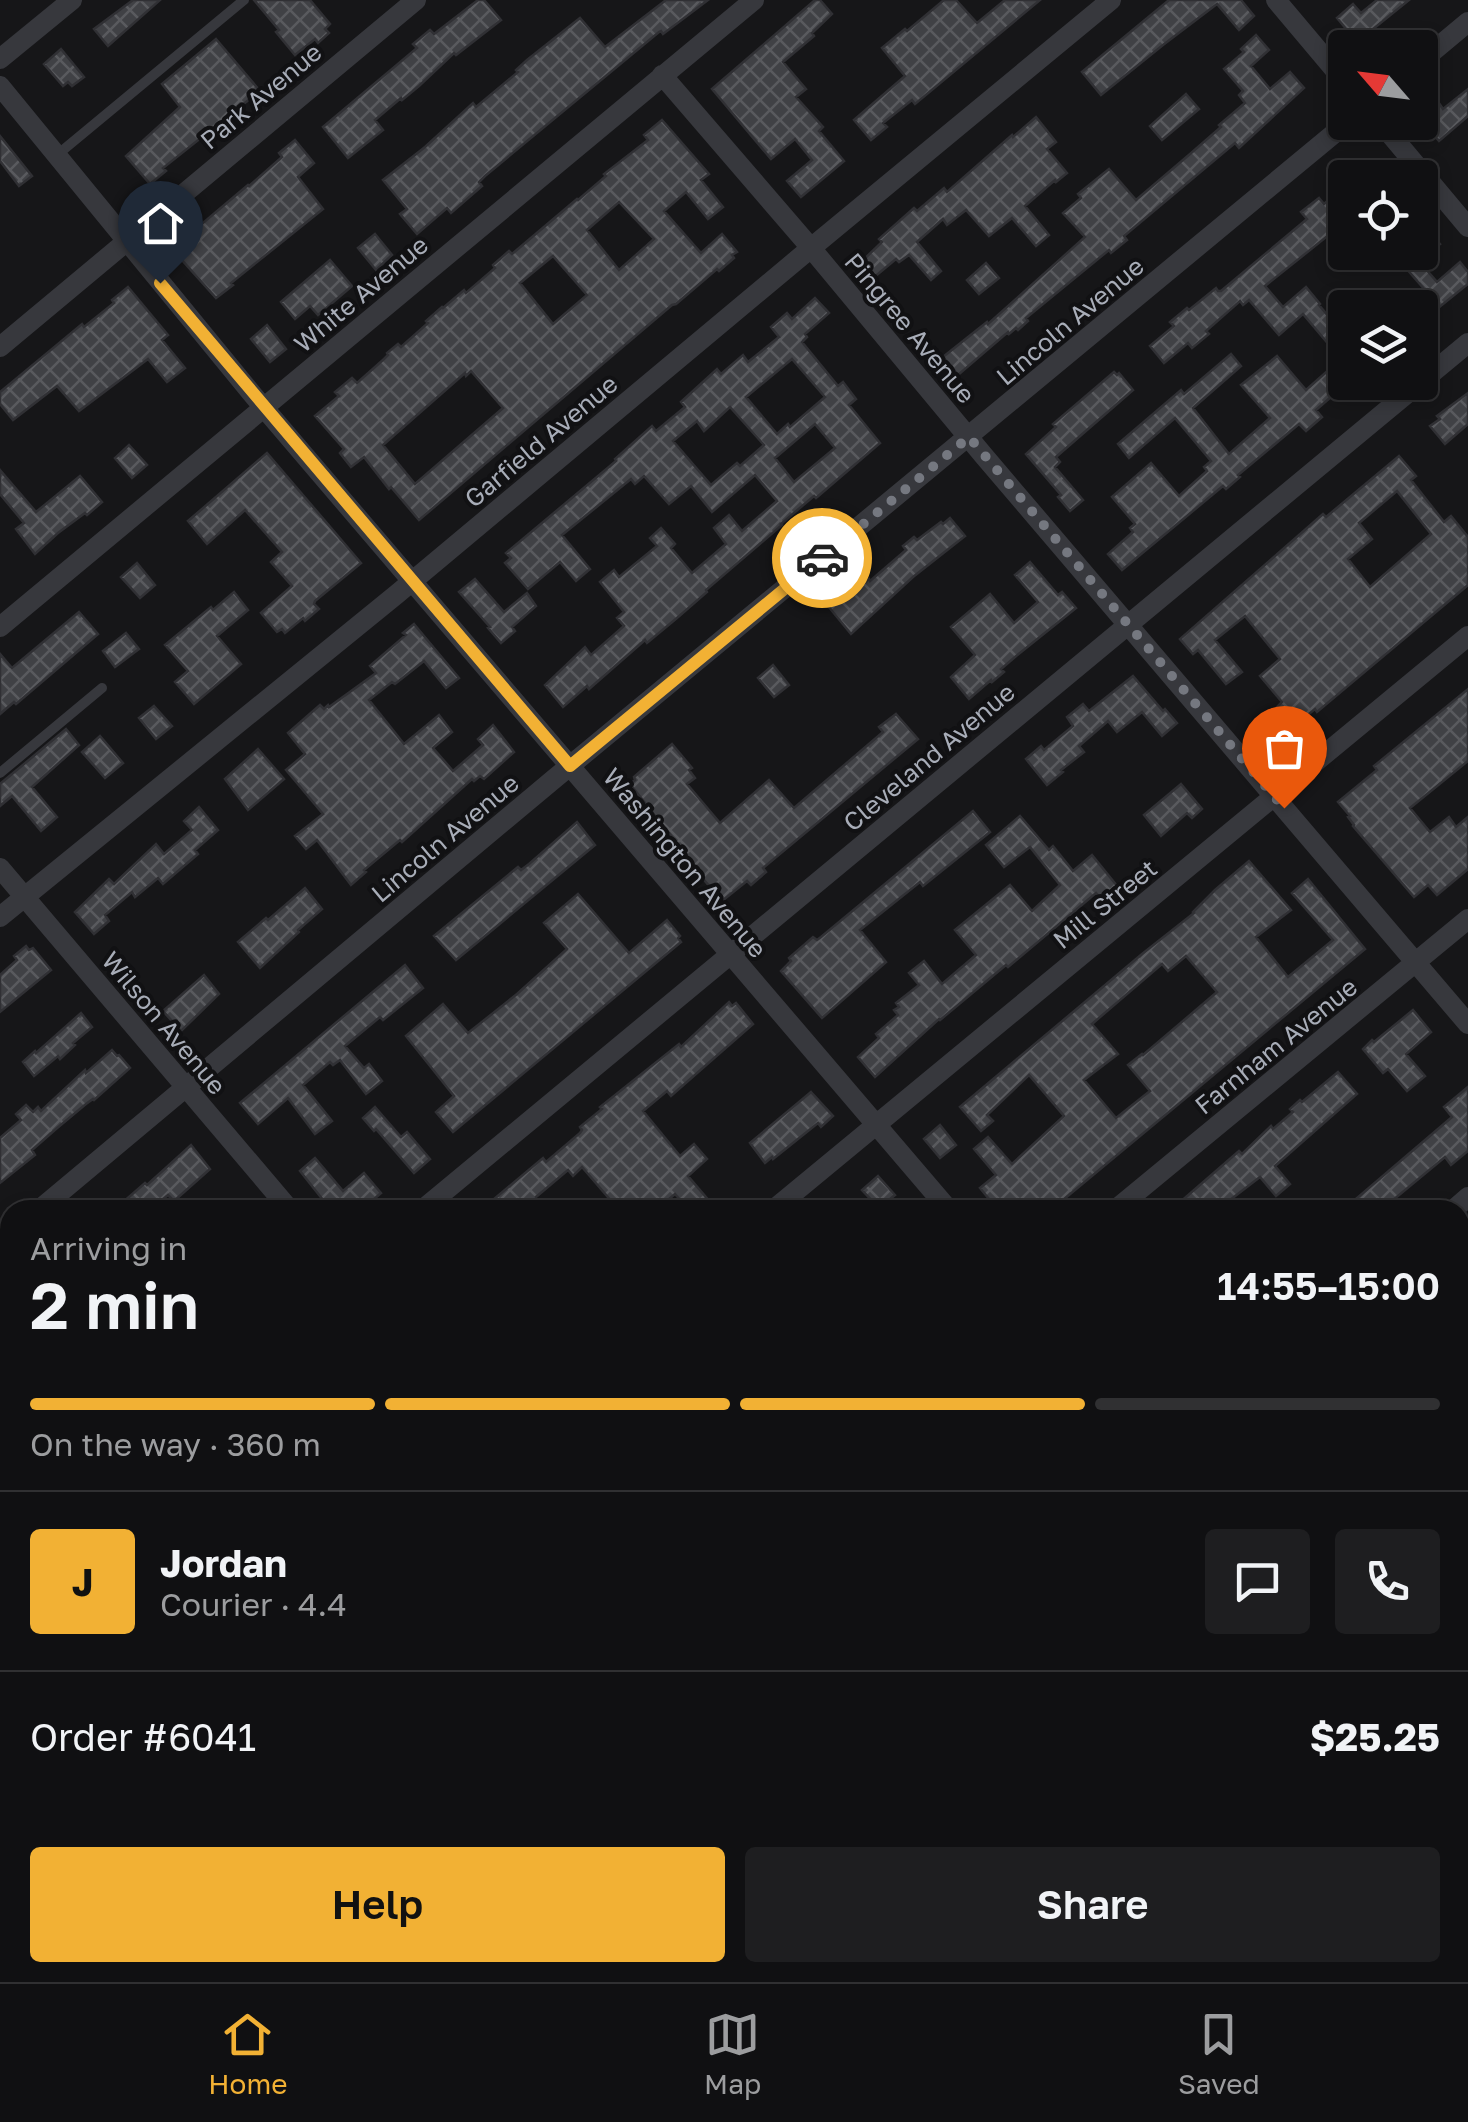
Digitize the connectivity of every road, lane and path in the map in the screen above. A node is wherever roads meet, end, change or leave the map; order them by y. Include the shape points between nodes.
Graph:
1 (72, 0) edge
2 (244, 0) edge
3 (416, 0) edge
4 (754, 0) edge
5 (1112, 0) edge
6 (1276, 0) edge
7 (1468, 22) edge
8 (1438, 47) edge
9 (0, 59) edge
10 (1328, 62) edge
11 (662, 76) junction
12 (0, 86) edge
13 (1328, 139) edge
14 (1395, 140) edge
15 (56, 156) junction
16 (1468, 227) edge
17 (126, 241) junction
18 (810, 248) junction
19 (1468, 343) edge
20 (0, 347) edge
21 (264, 408) junction
22 (969, 437) junction
23 (413, 581) junction
24 (1127, 624) junction
25 (0, 626) edge
26 (1468, 636) edge
27 (102, 688) dead end
28 (570, 766) junction
29 (0, 772) edge
30 (1274, 797) junction
31 (0, 868) edge
32 (25, 897) junction
33 (0, 917) edge
34 (1468, 920) edge
35 (731, 956) junction
36 (1416, 963) junction
37 (1468, 1024) edge
38 (186, 1088) junction
39 (876, 1125) junction
40 (51, 1200) edge
41 (281, 1200) edge
42 (434, 1200) edge
43 (785, 1200) edge
44 (940, 1200) edge
45 (1128, 1200) edge

1 - 9 street
2 - 15 lane
3 - 17 street, Park Avenue
4 - 11 street, White Avenue
5 - 18 street, Garfield Avenue
6 - 10 street
7 - 8 street
11 - 18 street, Pingree Avenue
11 - 21 street, White Avenue
12 - 15 street, Washington Avenue
13 - 22 street, Lincoln Avenue
14 - 16 street
15 - 17 street, Washington Avenue
17 - 20 street, Park Avenue
17 - 21 street, Washington Avenue
18 - 22 street, Pingree Avenue
18 - 23 street, Garfield Avenue
19 - 24 street, Cleveland Avenue
21 - 23 street, Washington Avenue
21 - 25 street, White Avenue
22 - 24 street, Pingree Avenue
22 - 28 street, Lincoln Avenue
23 - 28 street, Washington Avenue
23 - 32 street, Garfield Avenue
24 - 30 street, Pingree Avenue
24 - 35 street, Cleveland Avenue
26 - 30 street, Mill Street
27 - 29 lane
28 - 35 street, Washington Avenue
28 - 38 street, Lincoln Avenue
30 - 36 street, Pingree Avenue
30 - 39 street, Mill Street
31 - 32 street, Wilson Avenue
32 - 33 street, Garfield Avenue
32 - 38 street, Wilson Avenue
34 - 36 street, Farnham Avenue
35 - 39 street, Washington Avenue
35 - 42 street, Cleveland Avenue
36 - 37 street, Pingree Avenue
36 - 45 street, Farnham Avenue
38 - 40 street, Lincoln Avenue
38 - 41 street, Wilson Avenue
39 - 43 street, Mill Street
39 - 44 street, Washington Avenue

